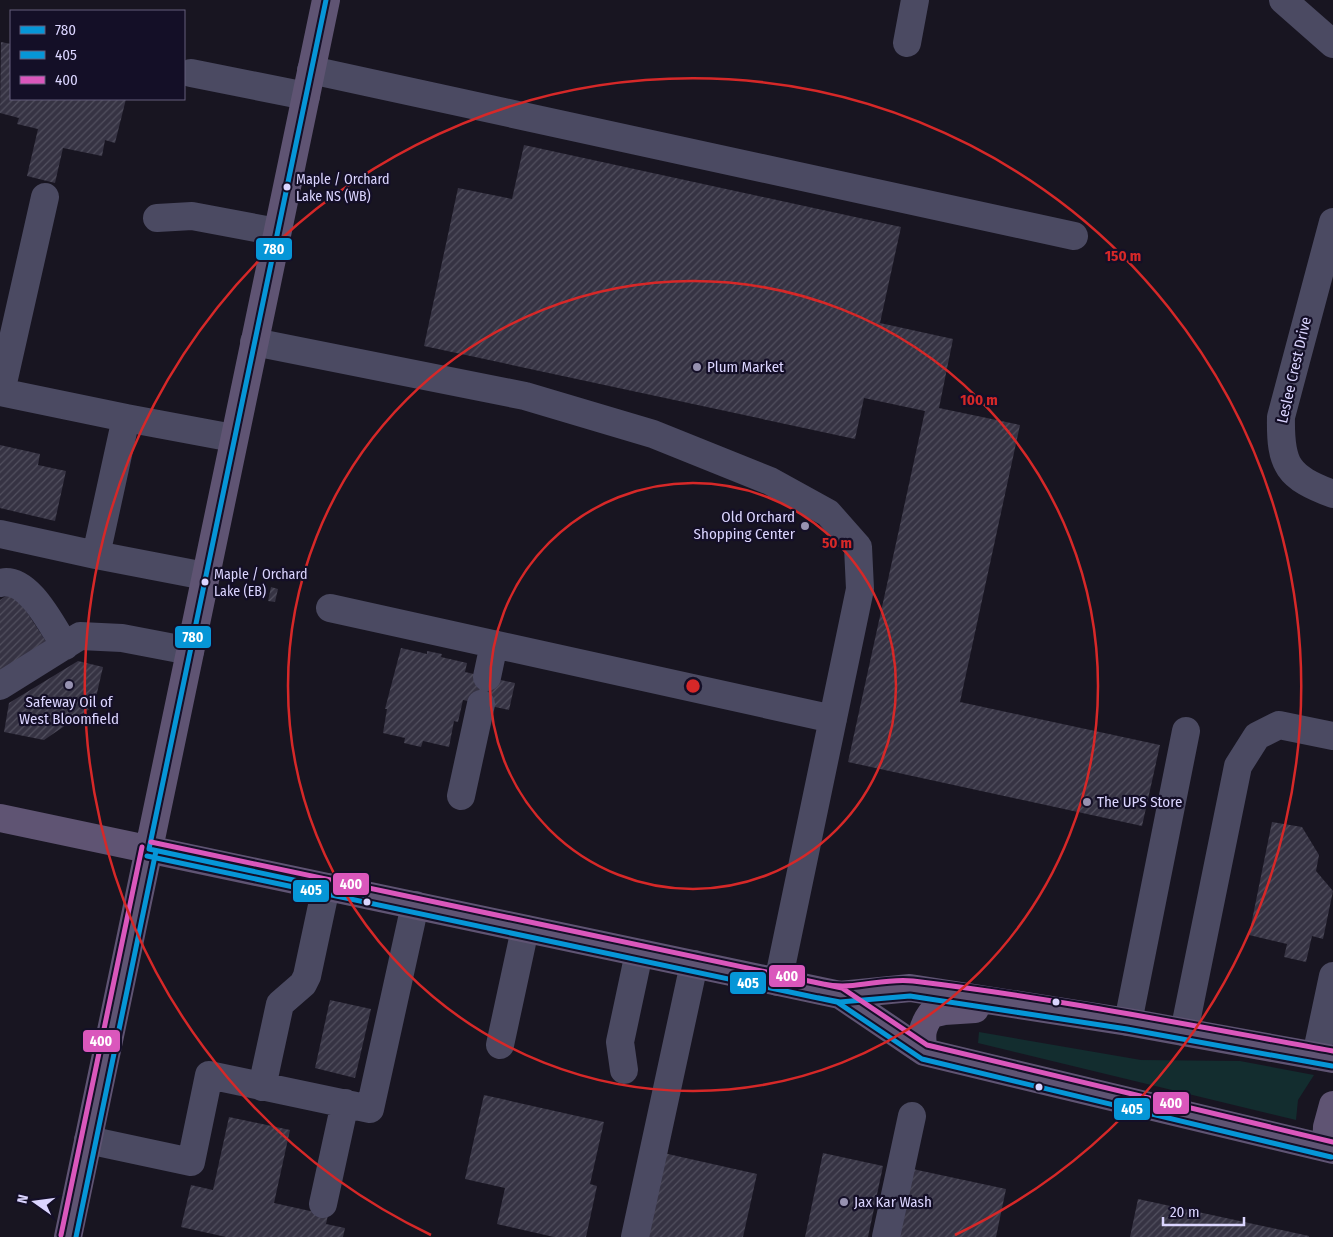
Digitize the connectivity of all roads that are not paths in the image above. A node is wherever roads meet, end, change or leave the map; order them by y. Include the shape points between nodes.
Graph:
1 (326, 0) edge
2 (916, 0) edge
3 (1283, 0) edge
4 (907, 43) dead end
5 (1333, 44) edge
6 (191, 74) dead end
7 (308, 83) junction
8 (45, 198) dead end
9 (158, 218) dead end
10 (1333, 222) edge
11 (277, 232) junction
12 (1074, 236) dead end
13 (254, 342) junction
14 (1, 392) edge
15 (126, 418) junction
16 (233, 438) junction
17 (1333, 494) edge
18 (0, 534) edge
19 (96, 555) junction
20 (205, 576) junction
21 (0, 583) edge
22 (330, 608) dead end
23 (494, 644) junction
24 (65, 646) junction
25 (190, 651) junction
26 (486, 677) dead end
27 (0, 686) edge
28 (481, 704) dead end
29 (833, 719) junction
30 (1186, 731) dead end
31 (1333, 736) edge
32 (462, 796) dead end
33 (0, 818) edge
34 (149, 849) junction
35 (326, 887) junction
36 (415, 905) junction
37 (525, 929) junction
38 (639, 953) junction
39 (694, 964) junction
40 (1333, 976) edge
41 (778, 982) junction
42 (840, 995) junction
43 (1030, 1007) junction
44 (1128, 1022) junction
45 (1184, 1032) junction
46 (500, 1044) dead end
47 (924, 1052) junction
48 (1324, 1057) edge
49 (624, 1070) dead end
50 (262, 1086) junction
51 (345, 1103) junction
52 (1333, 1105) edge
53 (912, 1116) dead end
54 (88, 1140) junction
55 (1329, 1149) edge
56 (322, 1204) dead end
57 (68, 1237) edge
58 (635, 1237) edge
59 (886, 1237) edge

1 - 7 main road
2 - 4 street
3 - 5 street
6 - 7 street
7 - 11 main road
7 - 12 street
8 - 14 street
9 - 11 street via 192,216
10 - 17 street, Leslee Crest Drive via 1281,418 1280,438 1283,460 1305,484
11 - 13 main road
13 - 16 main road
13 - 29 street via 534,399 668,440 770,481 828,513 858,547 860,589
14 - 15 street
15 - 16 street
15 - 19 street
16 - 20 main road
18 - 19 street
19 - 20 street
20 - 25 main road
21 - 24 street via 16,584 30,593
22 - 23 street
23 - 26 street
23 - 29 street
24 - 25 street via 80,636 122,638
24 - 27 street
25 - 34 main road
28 - 32 street
29 - 41 street
30 - 44 street
31 - 45 street via 1279,725 1256,736 1238,766
33 - 34 main road
34 - 35 main road
34 - 54 main road
35 - 36 main road
35 - 50 street via 307,976 303,984 280,1004
36 - 37 main road
36 - 51 street via 370,1109
37 - 38 main road
37 - 46 street
38 - 39 main road
38 - 49 street via 620,1042
39 - 41 main road
39 - 58 street
40 - 48 street
41 - 42 main road
42 - 43 main road via 910,988
42 - 47 main road
43 - 44 main road
43 - 47 main road via 931,1014 923,1025
44 - 45 main road
45 - 48 main road
47 - 55 main road
50 - 51 street
50 - 54 street via 209,1074 191,1162
51 - 56 street
52 - 55 main road via 1327,1127
53 - 59 street
54 - 57 main road

